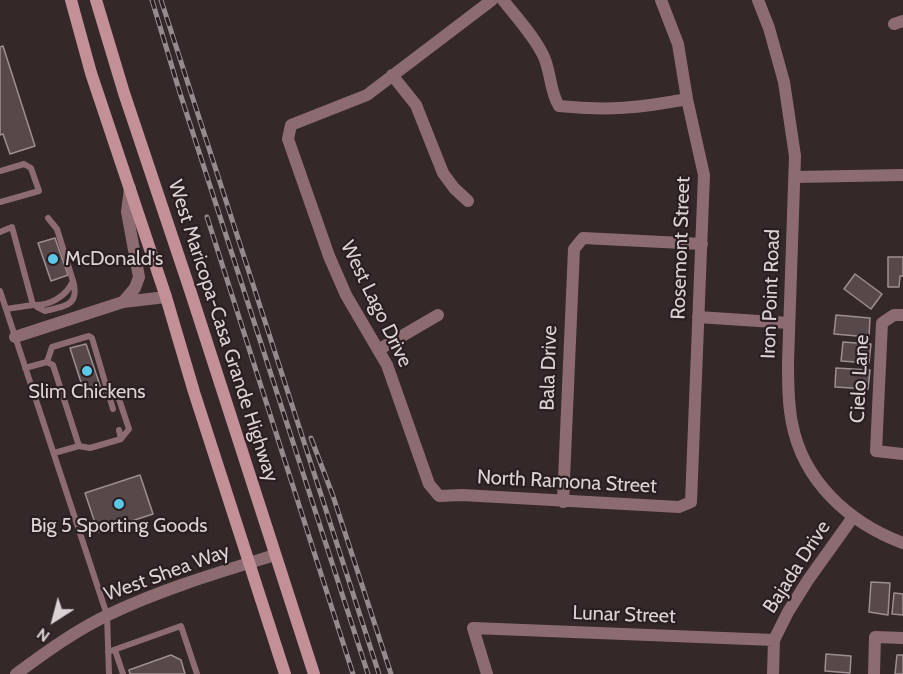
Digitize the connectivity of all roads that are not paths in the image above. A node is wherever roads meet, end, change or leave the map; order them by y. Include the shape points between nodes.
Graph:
1 (70, 0) edge
2 (96, 0) edge
3 (492, 0) edge
4 (503, 0) edge
5 (661, 0) edge
6 (758, 0) edge
7 (392, 75) junction
8 (687, 99) junction
9 (0, 171) edge
10 (903, 175) edge
11 (795, 177) junction
12 (130, 188) junction
13 (468, 201) dead end
14 (0, 202) edge
15 (48, 218) dead end
16 (0, 232) edge
17 (702, 244) junction
18 (73, 280) junction
19 (0, 291) edge
20 (166, 297) junction
21 (123, 302) junction
22 (33, 305) junction
23 (6, 309) junction
24 (438, 315) dead end
25 (899, 315) edge
26 (698, 316) junction
27 (789, 323) junction
28 (15, 337) junction
29 (378, 350) junction
30 (46, 362) junction
31 (25, 368) junction
32 (107, 387) junction
33 (112, 410) dead end
34 (119, 430) dead end
35 (121, 439) junction
36 (78, 446) junction
37 (54, 453) junction
38 (903, 454) edge
39 (439, 496) joint
40 (563, 502) junction
41 (691, 502) joint
42 (853, 518) junction
43 (903, 543) edge
44 (275, 555) junction
45 (250, 563) junction
46 (107, 615) junction
47 (903, 638) edge
48 (774, 640) junction
49 (112, 651) junction
50 (16, 674) edge
51 (109, 674) edge
52 (123, 674) edge
53 (197, 674) edge
54 (285, 674) edge
55 (314, 674) edge
56 (487, 674) edge
57 (773, 674) edge
58 (874, 674) edge

1 - 12 main road
2 - 44 main road, West Maricopa-Casa Grande Highway
3 - 7 street
4 - 8 street via 543,54 559,106 632,109
5 - 8 street, Rosemont Street via 678,44
6 - 11 street, Iron Point Road via 784,82
7 - 13 street via 416,105 443,173
7 - 29 street, West Lago Drive via 348,105 291,125 288,139 345,295
8 - 17 street, Rosemont Street via 704,175
9 - 14 lane via 24,164 31,168 39,191
10 - 11 street
11 - 27 street, Iron Point Road
12 - 20 main road
12 - 21 street via 127,212 139,277
15 - 18 lane via 57,229
16 - 22 lane via 12,227
17 - 26 street, Rosemont Street
17 - 40 street, Bala Drive via 583,238 573,249
18 - 22 lane via 66,291 46,306
18 - 22 lane via 76,291 72,301 64,306 45,311
19 - 23 lane
20 - 21 street
20 - 45 main road
21 - 28 street
22 - 23 lane
23 - 28 lane
24 - 29 street
25 - 38 street, Cielo Lane via 882,323 876,451
26 - 27 street
26 - 41 street, Rosemont Street
27 - 42 street, Iron Point Road via 788,396 792,425 803,458 823,489
28 - 31 lane
29 - 39 street, West Lago Drive via 387,365 429,484
30 - 31 lane
30 - 32 lane via 52,347 89,336
30 - 36 lane via 53,365
31 - 37 lane
32 - 33 lane
32 - 35 lane via 119,399 129,429
34 - 35 lane
35 - 36 lane via 90,448
36 - 37 lane
37 - 46 lane
39 - 40 street, North Ramona Street
40 - 41 street, North Ramona Street via 679,507
42 - 43 street, Iron Point Road
42 - 48 street, Bajada Drive via 808,580
44 - 45 street, West Shea Way
44 - 55 main road, West Maricopa-Casa Grande Highway
45 - 46 street, West Shea Way
45 - 54 main road
46 - 49 lane
46 - 50 street, West Shea Way
47 - 58 street via 875,637
48 - 56 street, Lunar Street via 473,628
48 - 57 street, Bajada Drive
49 - 51 lane
49 - 52 lane
49 - 53 lane via 181,626

